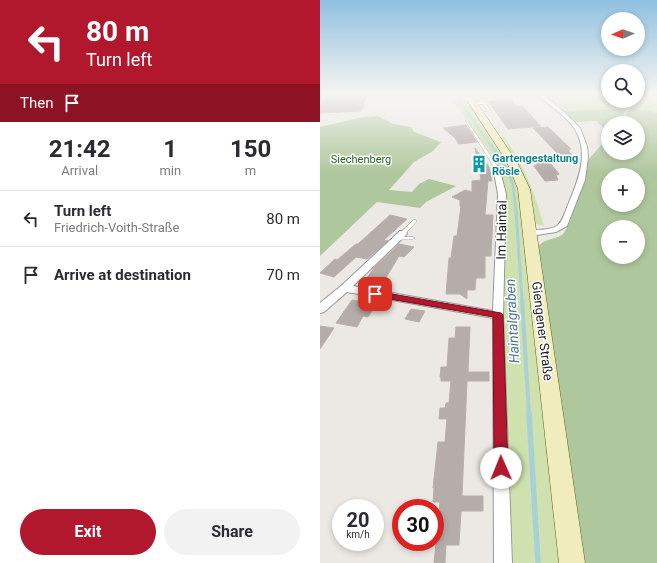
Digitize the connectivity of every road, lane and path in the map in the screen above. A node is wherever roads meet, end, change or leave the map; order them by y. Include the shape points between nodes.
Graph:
1 (485, 120) edge
2 (567, 120) edge
3 (467, 122) dead end
4 (496, 167) joint
5 (415, 221) dead end
6 (530, 233) junction
7 (400, 236) junction
8 (413, 238) dead end
9 (345, 288) junction
10 (320, 309) edge
11 (498, 315) junction
12 (503, 563) edge
13 (572, 563) edge

1 - 6 main road, Giengener Straße via 519,176 525,195
2 - 6 street via 579,132 585,150 580,181 564,224 552,231
3 - 4 lane, Im Haintal
4 - 11 street, Im Haintal via 502,194
5 - 7 lane
6 - 13 main road, Giengener Straße
7 - 8 lane
7 - 9 street
9 - 10 street
9 - 11 street
11 - 12 street, Im Haintal

